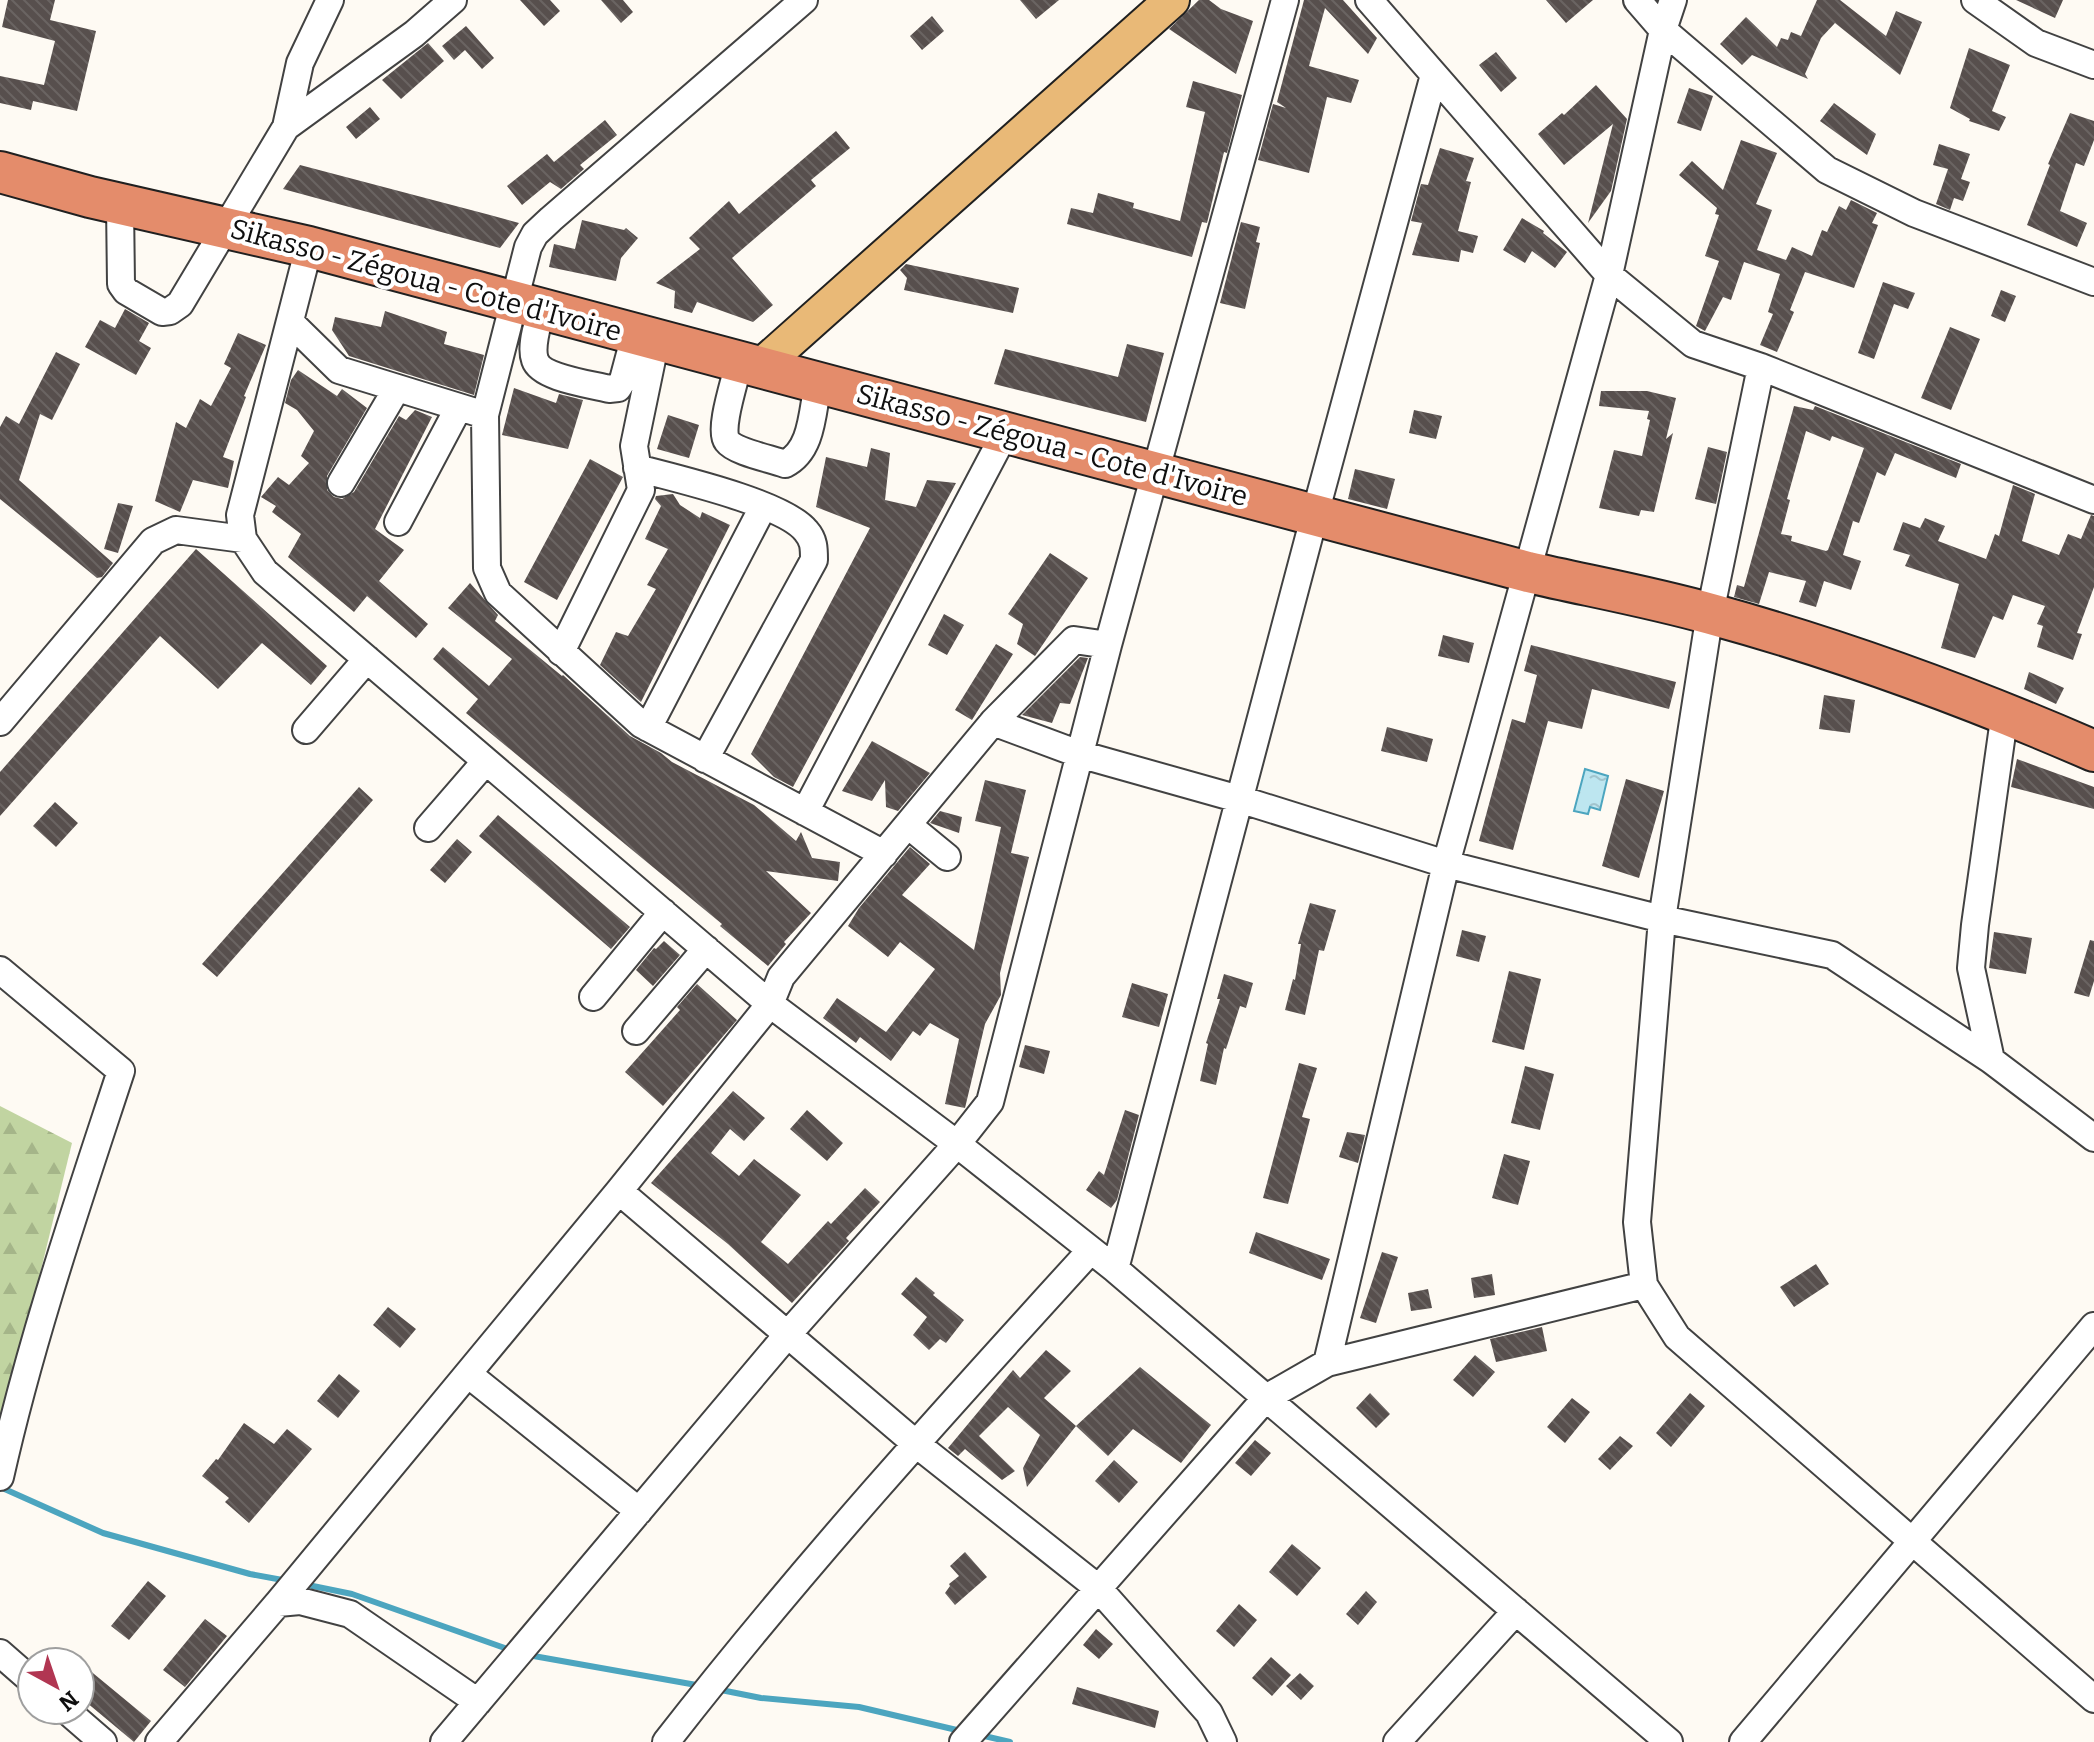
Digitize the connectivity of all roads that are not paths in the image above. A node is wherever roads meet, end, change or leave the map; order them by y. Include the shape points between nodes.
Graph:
1 (330, 0) edge
2 (453, 0) edge
3 (804, 0) edge
4 (1172, 0) edge
5 (1285, 0) edge
6 (1369, 0) edge
7 (1637, 0) edge
8 (1673, 0) edge
9 (1975, 0) edge
10 (1663, 30) junction
11 (2094, 65) edge
12 (1434, 75) junction
13 (286, 127) junction
14 (0, 172) edge
15 (120, 204) junction
16 (224, 228) junction
17 (309, 247) junction
18 (1609, 275) junction
19 (2094, 282) edge
20 (528, 306) junction
21 (290, 322) junction
22 (646, 337) junction
23 (749, 365) junction
24 (1761, 367) junction
25 (818, 384) junction
26 (397, 388) junction
27 (459, 407) junction
28 (485, 415) junction
29 (1005, 433) junction
30 (637, 468) junction
31 (1154, 472) junction
32 (341, 483) dead end
33 (2094, 500) edge
34 (763, 507) junction
35 (1315, 514) junction
36 (398, 522) dead end
37 (243, 539) junction
38 (1528, 572) junction
39 (1710, 613) junction
40 (1108, 645) junction
41 (561, 652) junction
42 (367, 659) junction
43 (2005, 712) junction
44 (0, 722) edge
45 (993, 722) junction
46 (648, 728) junction
47 (306, 730) dead end
48 (2094, 751) edge
49 (1079, 754) junction
50 (705, 759) junction
51 (486, 761) junction
52 (1239, 799) junction
53 (805, 812) junction
54 (908, 825) junction
55 (428, 828) dead end
56 (884, 854) junction
57 (947, 857) dead end
58 (1446, 864) junction
59 (663, 912) junction
60 (1662, 919) junction
61 (706, 949) junction
62 (0, 970) edge
63 (593, 997) dead end
64 (770, 1004) junction
65 (636, 1031) dead end
66 (1991, 1060) junction
67 (2094, 1138) edge
68 (957, 1144) junction
69 (619, 1191) junction
70 (1091, 1250) junction
71 (1115, 1269) junction
72 (1644, 1285) junction
73 (2094, 1326) edge
74 (788, 1334) junction
75 (1327, 1363) junction
76 (468, 1374) junction
77 (1266, 1398) junction
78 (915, 1443) junction
79 (0, 1477) edge
80 (639, 1511) junction
81 (1912, 1543) junction
82 (1098, 1588) junction
83 (278, 1603) junction
84 (1516, 1611) junction
85 (0, 1653) edge
86 (16, 1667) edge
87 (2094, 1699) edge
88 (478, 1702) junction
89 (84, 1726) edge
90 (103, 1742) edge
91 (159, 1742) edge
92 (444, 1742) edge
93 (666, 1742) edge
94 (963, 1742) edge
95 (1223, 1742) edge
96 (1397, 1742) edge
97 (1669, 1742) edge
98 (1743, 1742) edge

1 - 13 street via 300,63
2 - 13 street
3 - 20 street via 535,234 528,247
4 - 23 main road
5 - 31 street
6 - 12 street
7 - 10 street
8 - 10 street
9 - 11 street via 2036,43
10 - 18 street
10 - 19 street via 1827,170 1914,213
12 - 18 street
12 - 35 street
13 - 16 street
14 - 15 highway, Sikasso - Zégoua - Cote d'Ivoire
15 - 16 highway, Sikasso - Zégoua - Cote d'Ivoire
15 - 16 street via 121,284 162,312 180,304
16 - 17 highway, Sikasso - Zégoua - Cote d'Ivoire
17 - 20 highway, Sikasso - Zégoua - Cote d'Ivoire
17 - 21 street
18 - 24 street via 1693,344
18 - 38 street
20 - 22 highway, Sikasso - Zégoua - Cote d'Ivoire
20 - 22 street via 535,361 544,372 618,388
20 - 28 street
21 - 26 street via 339,370
21 - 37 street via 240,515
22 - 23 highway, Sikasso - Zégoua - Cote d'Ivoire
22 - 30 street via 634,446
23 - 25 highway, Sikasso - Zégoua - Cote d'Ivoire
23 - 25 street via 723,430 727,441 785,464 805,448
24 - 33 street
24 - 39 street
25 - 29 highway, Sikasso - Zégoua - Cote d'Ivoire
26 - 27 street
26 - 32 street
27 - 28 street
27 - 36 street
28 - 41 street via 487,568 498,593
29 - 31 highway, Sikasso - Zégoua - Cote d'Ivoire
29 - 53 street
30 - 34 street
30 - 41 street via 641,490
31 - 35 highway, Sikasso - Zégoua - Cote d'Ivoire
31 - 40 street
34 - 46 street
34 - 50 street via 805,529 814,543 814,560
35 - 38 highway, Sikasso - Zégoua - Cote d'Ivoire
35 - 52 street
37 - 42 street via 265,572
37 - 44 street via 176,530 153,541
38 - 39 highway, Sikasso - Zégoua - Cote d'Ivoire
38 - 58 street
39 - 43 highway, Sikasso - Zégoua - Cote d'Ivoire
39 - 60 street
40 - 45 street via 1074,640
40 - 49 street
41 - 46 street
42 - 47 street
42 - 51 street
43 - 48 highway, Sikasso - Zégoua - Cote d'Ivoire
43 - 66 street via 1971,968
45 - 49 street
45 - 54 street
46 - 50 street
49 - 52 street
49 - 68 street via 990,1102
50 - 53 street
51 - 55 street
51 - 59 street
52 - 58 street
52 - 71 street
53 - 56 street
54 - 56 street
54 - 57 street
56 - 64 street via 781,977
58 - 60 street
58 - 75 street
59 - 61 street
59 - 63 street
60 - 66 street via 1832,955
60 - 72 street via 1637,1222
61 - 64 street
61 - 65 street
62 - 79 street via 121,1071 67,1237
64 - 68 street
64 - 69 street
66 - 67 street
68 - 70 street
68 - 74 street
69 - 74 street
69 - 76 street
70 - 71 street
70 - 78 street
71 - 77 street
72 - 75 street
72 - 81 street via 1677,1337
73 - 81 street
74 - 78 street
74 - 80 street
75 - 77 street
76 - 80 street
76 - 83 street
77 - 82 street
77 - 84 street
78 - 82 street
78 - 93 street
80 - 88 street
81 - 87 street
81 - 98 street
82 - 94 street
82 - 95 street via 1209,1713
83 - 88 street via 300,1601 350,1614
83 - 91 street
84 - 96 street
84 - 97 street
85 - 86 street
88 - 92 street
89 - 90 street

